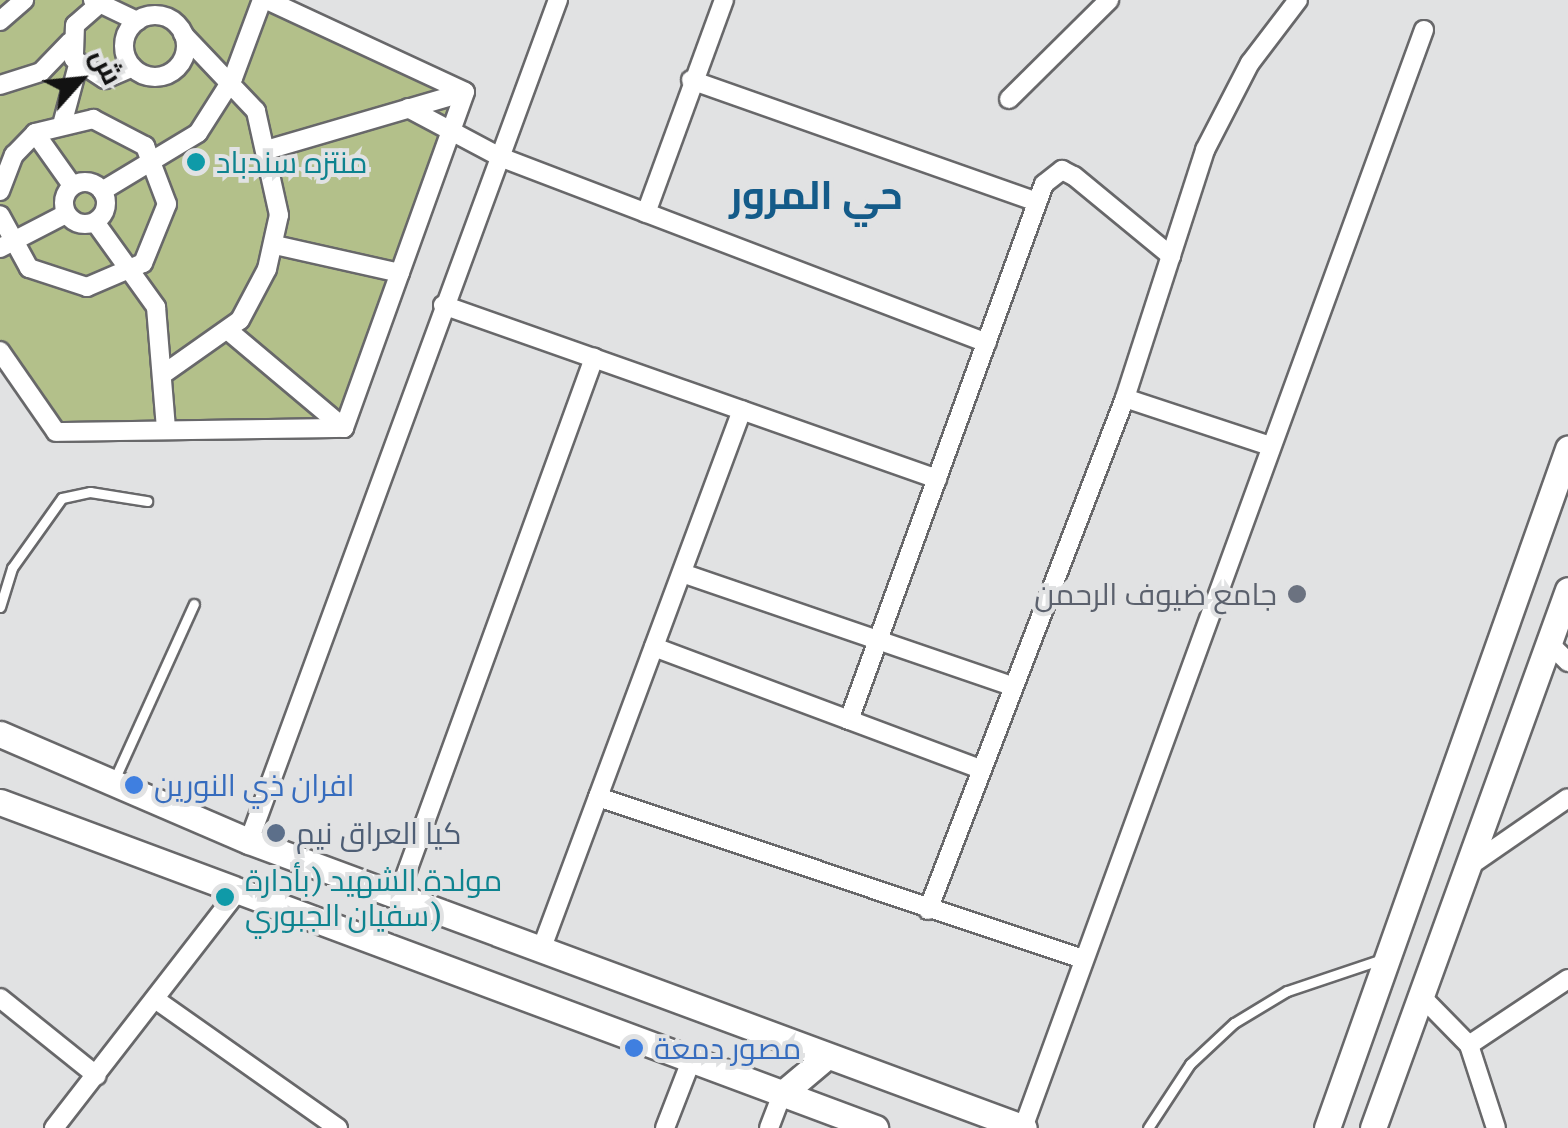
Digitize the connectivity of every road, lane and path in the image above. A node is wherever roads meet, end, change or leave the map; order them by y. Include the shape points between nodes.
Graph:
1 (24, 0) edge
2 (264, 0) edge
3 (558, 0) edge
4 (724, 0) edge
5 (1109, 0) edge
6 (1298, 0) edge
7 (95, 3) edge
8 (157, 8) edge
9 (137, 20) junction
10 (0, 21) edge
11 (1424, 30) dead end
12 (183, 34) junction
13 (70, 42) junction
14 (78, 65) junction
15 (132, 67) junction
16 (233, 78) junction
17 (691, 80) junction
18 (0, 84) edge
19 (465, 92) junction
20 (1009, 99) dead end
21 (408, 108) junction
22 (63, 121) junction
23 (452, 131) junction
24 (35, 133) junction
25 (270, 149) junction
26 (500, 157) junction
27 (154, 158) junction
28 (72, 186) junction
29 (0, 191) edge
30 (102, 191) junction
31 (1037, 202) junction
32 (646, 213) junction
33 (66, 214) junction
34 (0, 216) edge
35 (95, 222) junction
36 (275, 245) junction
37 (5, 246) edge
38 (1170, 256) junction
39 (130, 273) junction
40 (400, 273) junction
41 (444, 305) junction
42 (230, 332) junction
43 (987, 342) junction
44 (0, 351) edge
45 (594, 358) junction
46 (162, 376) junction
47 (1125, 398) junction
48 (742, 410) junction
49 (166, 428) junction
50 (344, 428) junction
51 (1270, 446) junction
52 (1568, 450) edge
53 (938, 479) junction
54 (147, 501) dead end
55 (682, 572) junction
56 (1568, 590) edge
57 (194, 604) dead end
58 (0, 607) edge
59 (878, 640) junction
60 (1549, 643) junction
61 (654, 647) junction
62 (1568, 662) edge
63 (1010, 685) junction
64 (849, 720) junction
65 (0, 734) edge
66 (980, 769) junction
67 (115, 778) junction
68 (598, 797) junction
69 (1568, 798) edge
70 (0, 802) edge
71 (249, 840) junction
72 (1468, 867) junction
73 (238, 891) junction
74 (398, 896) junction
75 (928, 910) junction
76 (541, 950) junction
77 (1385, 958) junction
78 (1083, 959) junction
79 (1568, 979) edge
80 (1421, 996) junction
81 (0, 998) edge
82 (155, 999) junction
83 (1355, 1045) junction
84 (1469, 1045) junction
85 (826, 1057) junction
86 (1398, 1060) junction
87 (691, 1061) junction
88 (97, 1076) junction
89 (782, 1094) junction
90 (58, 1127) edge
91 (338, 1128) edge
92 (665, 1128) edge
93 (769, 1128) edge
94 (875, 1128) edge
95 (1024, 1128) edge
96 (1148, 1128) edge
97 (1327, 1128) edge
98 (1374, 1128) edge
99 (1496, 1128) edge

1 - 10 street
2 - 16 street
2 - 19 street
3 - 26 street
4 - 17 street
5 - 20 street
6 - 38 street via 1250,63 1205,150
7 - 9 street
7 - 13 street
8 - 9 street
8 - 12 street
9 - 15 street via 124,46
11 - 51 street
12 - 15 street via 175,69 153,77
12 - 16 street
13 - 14 street
13 - 18 street via 40,72
14 - 15 street via 105,79
14 - 22 street
16 - 25 street
16 - 27 street via 198,132
17 - 31 street
17 - 32 street
19 - 21 street
19 - 23 street
21 - 23 street
21 - 25 street
22 - 24 street
22 - 27 street via 122,128
23 - 26 street
23 - 40 street
24 - 28 street
24 - 29 street via 14,155
25 - 36 street
26 - 32 street
26 - 41 street
27 - 30 street
27 - 39 street via 166,221
28 - 30 street
28 - 33 street
30 - 35 street
31 - 38 street via 1062,170
31 - 43 street
32 - 43 street
33 - 35 street
33 - 37 street
34 - 37 street
35 - 39 street
36 - 40 street
36 - 42 street
37 - 39 street via 42,276 71,286
38 - 47 street
39 - 46 street via 156,306
40 - 50 street
41 - 45 street
41 - 71 street
42 - 46 street
42 - 50 street
43 - 53 street
44 - 49 street via 56,432
45 - 48 street
45 - 74 street
46 - 49 street
47 - 51 street
47 - 63 street
48 - 53 street
48 - 55 street
49 - 50 street
51 - 78 street
52 - 77 main road
53 - 59 street
54 - 58 lane via 90,492 62,498 12,568
55 - 59 street
55 - 61 street
56 - 60 main road
57 - 67 lane
59 - 63 street
59 - 64 street
60 - 62 street
60 - 72 main road
61 - 64 street
61 - 68 street
63 - 66 street
64 - 66 street
65 - 67 main road
66 - 75 street
67 - 71 main road
68 - 75 street
68 - 76 street
69 - 72 street
70 - 73 main road
71 - 74 main road
72 - 80 main road
73 - 82 street
73 - 87 main road
74 - 76 main road
75 - 78 street
76 - 85 main road
77 - 83 main road
77 - 96 lane via 1287,991 1234,1023 1190,1064
78 - 95 street
79 - 84 street
80 - 84 street
80 - 86 main road
81 - 88 street
82 - 88 street
82 - 91 street
83 - 86 main road
83 - 97 main road
84 - 99 street
85 - 89 main road
85 - 95 main road
86 - 98 main road
87 - 89 main road
87 - 92 street
88 - 90 street
89 - 93 street
89 - 94 main road

